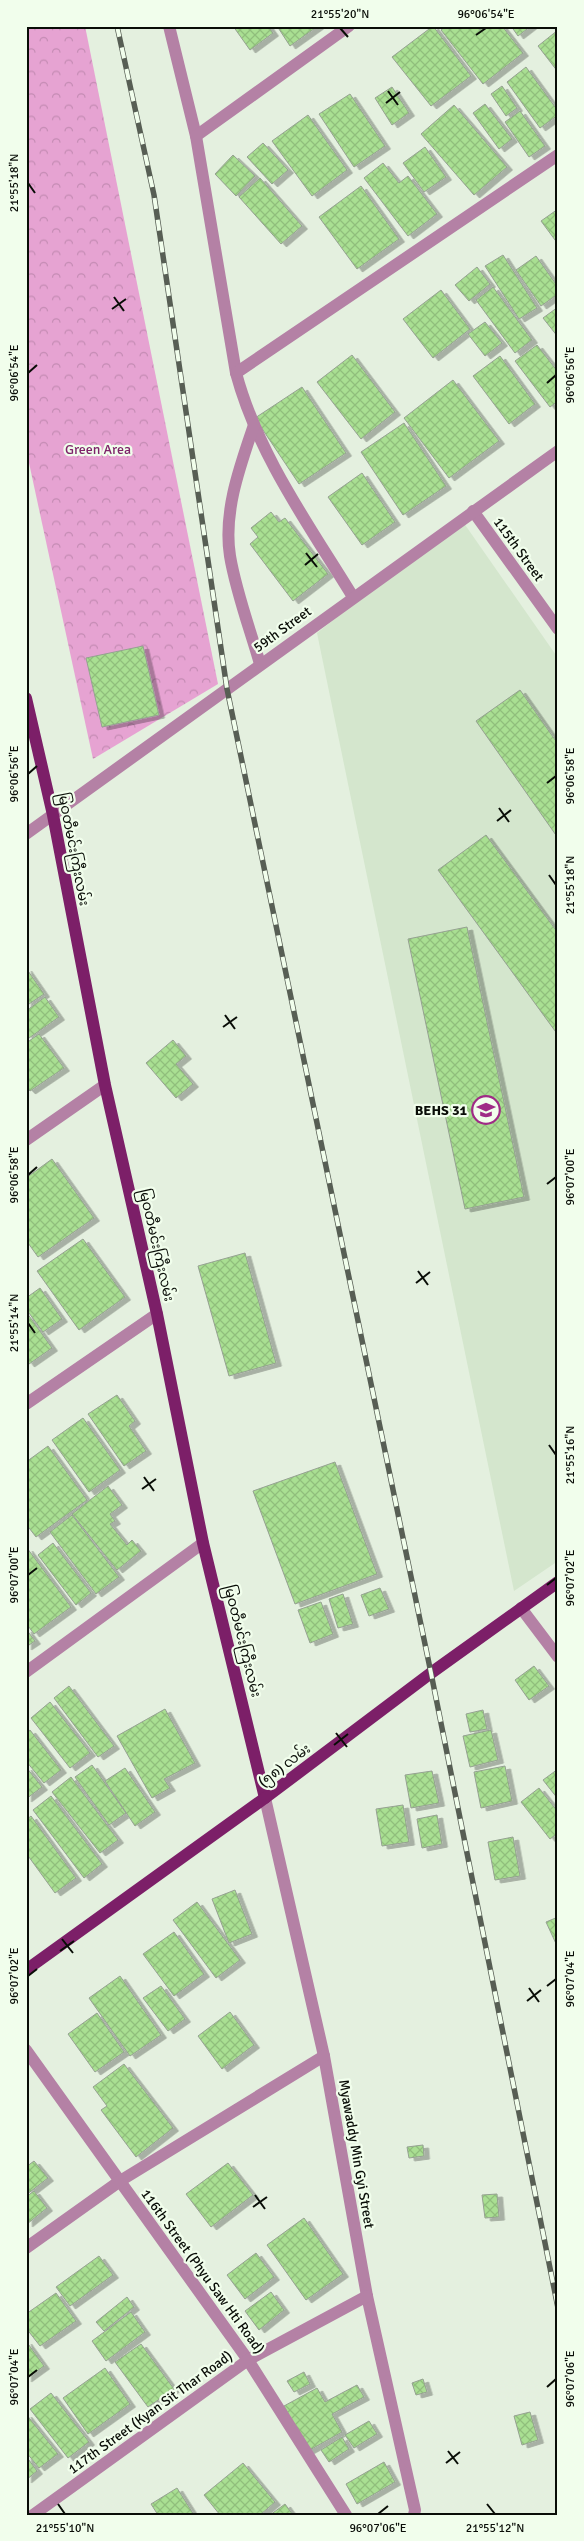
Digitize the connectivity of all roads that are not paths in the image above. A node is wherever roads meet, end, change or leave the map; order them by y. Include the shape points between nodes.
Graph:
1 (169, 26) edge
2 (349, 26) edge
3 (196, 136) junction
4 (558, 154) edge
5 (236, 373) junction
6 (254, 425) junction
7 (558, 451) edge
8 (473, 511) junction
9 (353, 597) junction
10 (558, 629) edge
11 (260, 664) junction
12 (26, 698) edge
13 (53, 816) junction
14 (26, 834) edge
15 (105, 1085) junction
16 (26, 1140) edge
17 (157, 1314) junction
18 (26, 1404) edge
19 (203, 1543) junction
20 (558, 1582) edge
21 (521, 1608) junction
22 (558, 1657) edge
23 (26, 1672) edge
24 (265, 1798) junction
25 (26, 1970) edge
26 (26, 2050) edge
27 (324, 2056) junction
28 (120, 2181) junction
29 (26, 2248) edge
30 (367, 2296) junction
31 (248, 2360) junction
32 (33, 2515) edge
33 (346, 2515) edge
34 (414, 2515) edge

1 - 3 street
2 - 3 street
3 - 5 street
4 - 5 street
5 - 6 street
6 - 9 street via 272,465
6 - 11 street via 236,480 229,525 230,548
7 - 8 street, 59th Street
8 - 9 street, 59th Street
8 - 10 street, 115th Street
9 - 11 street, 59th Street
11 - 13 street, 59th Street
12 - 13 main road, မြဝတီမင်းကြီးလမ်း
13 - 14 street, 59th Street
13 - 15 main road, မြဝတီမင်းကြီးလမ်း
15 - 16 street
15 - 17 main road, မြဝတီမင်းကြီးလမ်း
17 - 18 street
17 - 19 main road, မြဝတီမင်းကြီးလမ်း
19 - 23 street
19 - 24 main road, မြဝတီမင်းကြီးလမ်း
20 - 21 main road, (၅၈) လမ်း
21 - 22 street
21 - 24 main road, (၅၈) လမ်း
24 - 25 main road, (၅၈) လမ်း
24 - 27 street, Myawaddy Min Gyi Street
26 - 28 street, 116th Street (Phyu Saw Hti Road)
27 - 28 street
27 - 30 street, Myawaddy Min Gyi Street
28 - 29 street
28 - 31 street, 116th Street (Phyu Saw Hti Road)
30 - 31 street, 117th Street (Kyan Sit Thar Road)
30 - 34 street, Myawaddy Min Gyi Street
31 - 32 street, 117th Street (Kyan Sit Thar Road)
31 - 33 street, 116th Street (Phyu Saw Hti Road)

